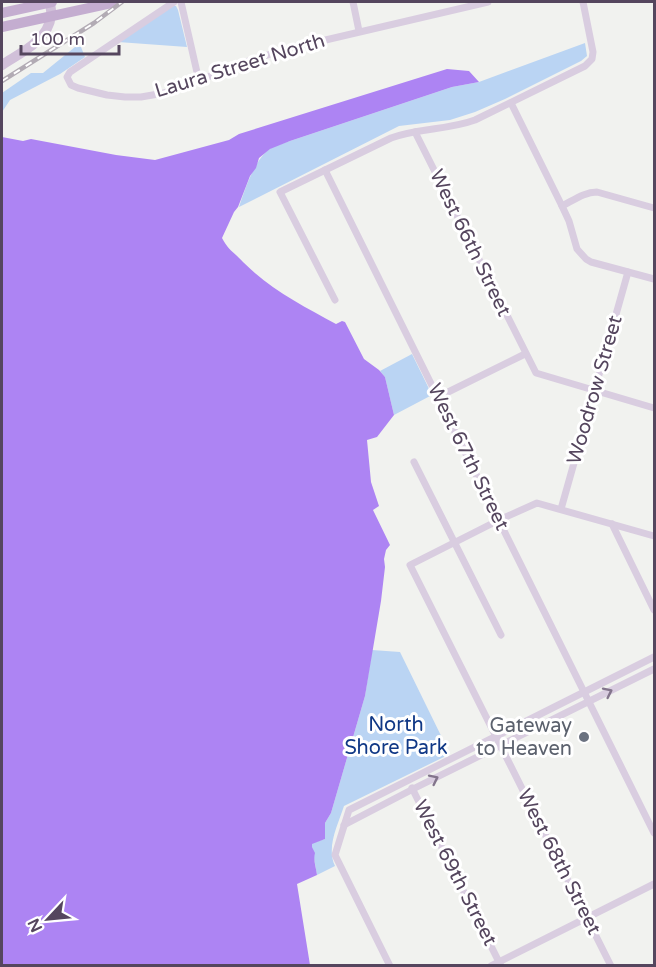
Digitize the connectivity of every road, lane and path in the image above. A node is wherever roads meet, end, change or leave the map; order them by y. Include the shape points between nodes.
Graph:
1 (51, 2) edge
2 (116, 2) edge
3 (174, 2) edge
4 (181, 2) edge
5 (353, 2) edge
6 (489, 2) edge
7 (583, 2) edge
8 (2, 13) edge
9 (51, 16) junction
10 (2, 27) edge
11 (359, 31) junction
12 (2, 65) edge
13 (200, 81) junction
14 (511, 103) junction
15 (415, 132) junction
16 (325, 170) junction
17 (562, 206) junction
18 (654, 208) edge
19 (628, 272) junction
20 (654, 279) edge
21 (335, 300) dead end
22 (525, 354) junction
23 (594, 391) junction
24 (438, 397) junction
25 (654, 408) edge
26 (414, 462) dead end
27 (561, 509) junction
28 (500, 520) junction
29 (612, 524) junction
30 (654, 536) edge
31 (455, 542) junction
32 (654, 610) edge
33 (501, 635) dead end
34 (654, 657) edge
35 (654, 669) edge
36 (584, 692) junction
37 (589, 701) junction
38 (496, 736) junction
39 (501, 746) junction
40 (408, 780) junction
41 (413, 789) junction
42 (344, 825) junction
43 (654, 833) edge
44 (654, 884) edge
45 (587, 917) junction
46 (500, 964) edge
47 (390, 966) edge
48 (491, 966) edge
49 (611, 966) edge

1 - 8 main road
1 - 9 street
2 - 9 main road
3 - 13 street, Laura Street North via 67,77 78,88 125,97 164,93
4 - 13 street
5 - 11 street
6 - 11 street, Laura Street North
7 - 14 street via 592,59
9 - 10 main road
9 - 12 street via 42,38
11 - 13 street, Laura Street North via 267,55
14 - 15 street via 462,125
14 - 17 street
15 - 16 street via 391,138
15 - 22 street, West 66th Street
16 - 21 street via 280,192
16 - 24 street, West 67th Street
17 - 18 street via 597,192
17 - 19 street via 577,249 586,260
19 - 20 street
19 - 23 street, Woodrow Street
22 - 23 street, West 66th Street via 536,373
22 - 24 street
23 - 25 street, West 66th Street
23 - 27 street, Woodrow Street
24 - 28 street, West 67th Street
26 - 31 street
27 - 28 street via 537,503
27 - 29 street
28 - 31 street
28 - 36 street, West 67th Street
29 - 30 street
29 - 32 street
31 - 33 street
31 - 38 street, West 68th Street via 410,565
34 - 36 street
37 -> 35 street
36 - 37 street, West 67th Street
36 - 38 street
37 - 39 street
37 - 43 street, West 67th Street
38 - 39 street, West 68th Street
38 - 40 street
41 -> 39 street
39 - 45 street, West 68th Street
40 - 41 street, West 69th Street
40 - 42 street via 349,810
41 - 42 street
41 - 46 street, West 69th Street
42 - 47 street via 335,855
44 - 45 street
45 - 46 street
45 - 49 street, West 68th Street
46 - 48 street

